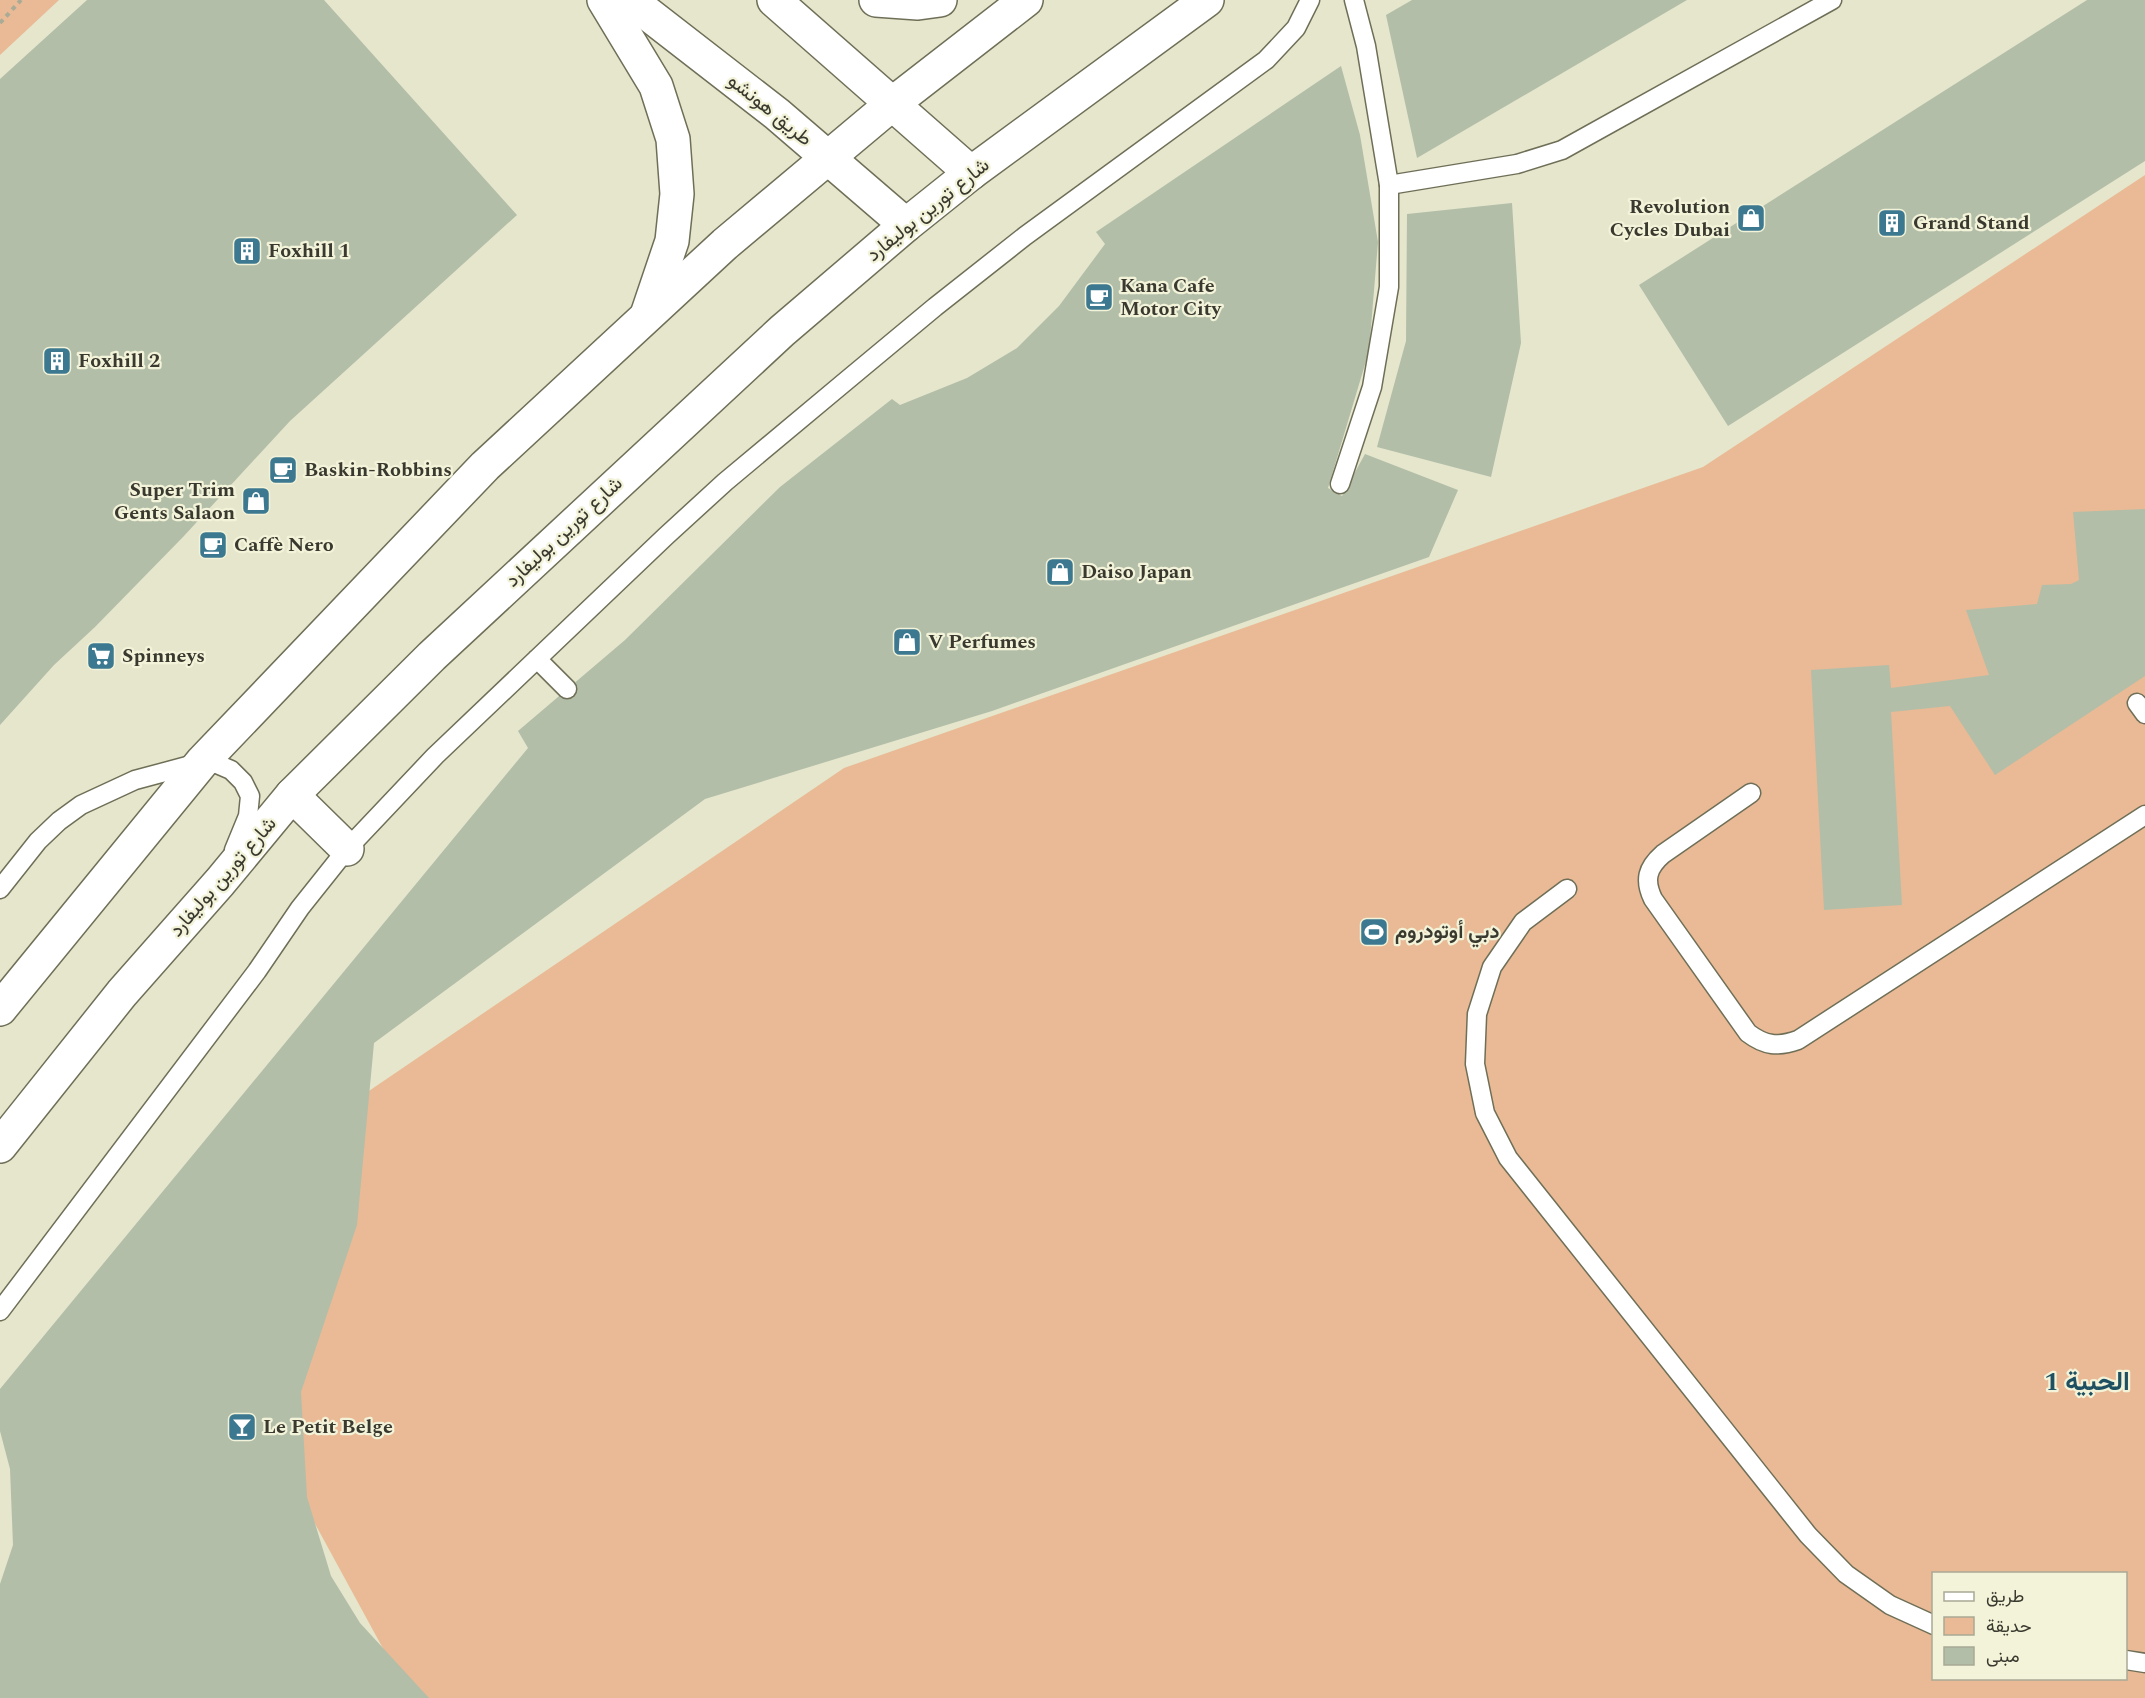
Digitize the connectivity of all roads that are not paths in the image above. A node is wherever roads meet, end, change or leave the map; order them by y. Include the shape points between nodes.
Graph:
1 (604, 0) edge
2 (630, 0) edge
3 (774, 0) edge
4 (876, 0) edge
5 (940, 0) edge
6 (1026, 0) edge
7 (1207, 0) edge
8 (1310, 0) edge
9 (1354, 0) edge
10 (1832, 0) edge
11 (891, 104) junction
12 (827, 157) junction
13 (971, 173) junction
14 (1389, 185) junction
15 (906, 225) junction
16 (645, 320) junction
17 (1340, 484) dead end
18 (537, 659) junction
19 (567, 689) dead end
20 (202, 762) junction
21 (1751, 793) dead end
22 (292, 795) junction
23 (2145, 815) edge
24 (346, 849) junction
25 (220, 882) junction
26 (0, 888) edge
27 (1567, 889) dead end
28 (0, 1008) edge
29 (0, 1146) edge
30 (0, 1311) edge
31 (1932, 1624) edge
32 (2127, 1660) edge
33 (2145, 1663) edge

1 - 16 main road via 656,87 673,139 677,194 672,241
2 - 12 main road, طريق هونشو
3 - 11 main road
4 - 5 main road
6 - 11 main road
7 - 13 main road, شارع تورين بوليفارد
8 - 18 lane via 1296,28 1266,60 1025,236 926,315 725,482
9 - 14 lane via 1366,46
10 - 14 lane via 1562,150 1517,164
11 - 12 main road
11 - 13 main road
12 - 15 main road, طريق هونشو
12 - 16 main road via 724,244
13 - 15 main road, شارع تورين بوليفارد
14 - 17 lane via 1389,287 1372,387
15 - 22 main road, شارع تورين بوليفارد via 782,331 456,633
16 - 20 main road via 485,466
18 - 19 lane
18 - 24 lane via 435,756
20 - 25 lane via 231,770 250,796 248,816
20 - 26 lane via 135,780 81,805 38,841
20 - 28 main road
21 - 23 lane via 1653,863 1648,887 1748,1034 1772,1046 1798,1040
22 - 24 main road
22 - 25 main road, شارع تورين بوليفارد
24 - 30 lane
25 - 29 main road, شارع تورين بوليفارد via 122,993
27 - 31 lane via 1523,922 1492,967 1477,1014 1475,1064 1485,1113 1515,1167 1808,1535 1845,1574 1890,1605
32 - 33 lane

